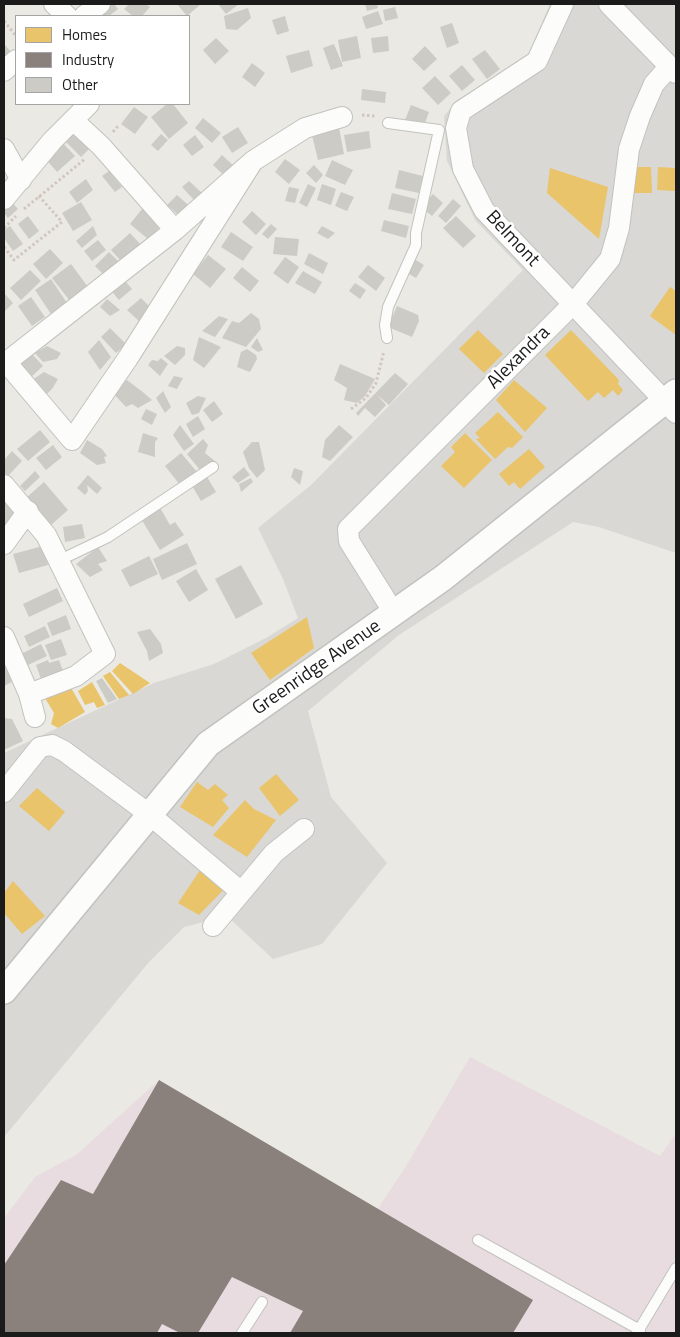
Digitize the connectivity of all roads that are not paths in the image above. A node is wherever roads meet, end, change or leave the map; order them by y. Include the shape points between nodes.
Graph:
1 (54, 4) edge
2 (100, 4) edge
3 (563, 4) edge
4 (609, 4) edge
5 (66, 15) edge
6 (85, 15) edge
7 (15, 61) edge
8 (673, 70) edge
9 (4, 71) edge
10 (88, 105) edge
11 (342, 117) road end
12 (73, 120) junction
13 (388, 123) road end
14 (4, 149) edge
15 (253, 161) junction
16 (22, 178) junction
17 (4, 199) edge
18 (175, 230) junction
19 (574, 303) junction
20 (387, 338) road end
21 (5, 363) edge
22 (673, 402) edge
23 (213, 467) dead end
24 (4, 485) edge
25 (28, 511) junction
26 (4, 544) edge
27 (58, 561) junction
28 (394, 613) junction
29 (4, 637) edge
30 (28, 694) junction
31 (35, 717) dead end
32 (4, 792) edge
33 (149, 814) junction
34 (304, 829) dead end
35 (240, 891) junction
36 (213, 926) dead end
37 (4, 991) edge
38 (478, 1240) dead end
39 (676, 1268) edge
40 (262, 1302) dead end
41 (639, 1331) edge
42 (242, 1333) edge

1 - 5 street
2 - 6 street
3 - 19 street, Belmont via 537,61 461,111 456,128 463,169 484,210
4 - 8 street
7 - 9 street
8 - 19 street, Alexandra via 654,84 629,149 619,228 610,259
10 - 12 street
11 - 15 street via 305,128
12 - 16 street
12 - 18 street via 101,146
13 - 20 lane via 439,130 416,245 388,307
14 - 16 street
15 - 18 street
15 - 21 street via 72,440
16 - 17 street
18 - 21 street
19 - 22 street, Belmont
19 - 28 street, Alexandra via 348,529 349,541
22 - 28 street, Greenridge Avenue
23 - 27 lane via 108,537
24 - 25 street
25 - 26 street
25 - 27 street via 46,535
27 - 30 street via 105,654 76,676
28 - 33 street, Greenridge Avenue via 208,744
29 - 30 street
30 - 31 street
32 - 33 street via 40,747 52,745
33 - 35 street
33 - 37 street, Greenridge Avenue
34 - 35 street via 274,853
35 - 36 street
38 - 41 lane
39 - 41 lane
40 - 42 lane

